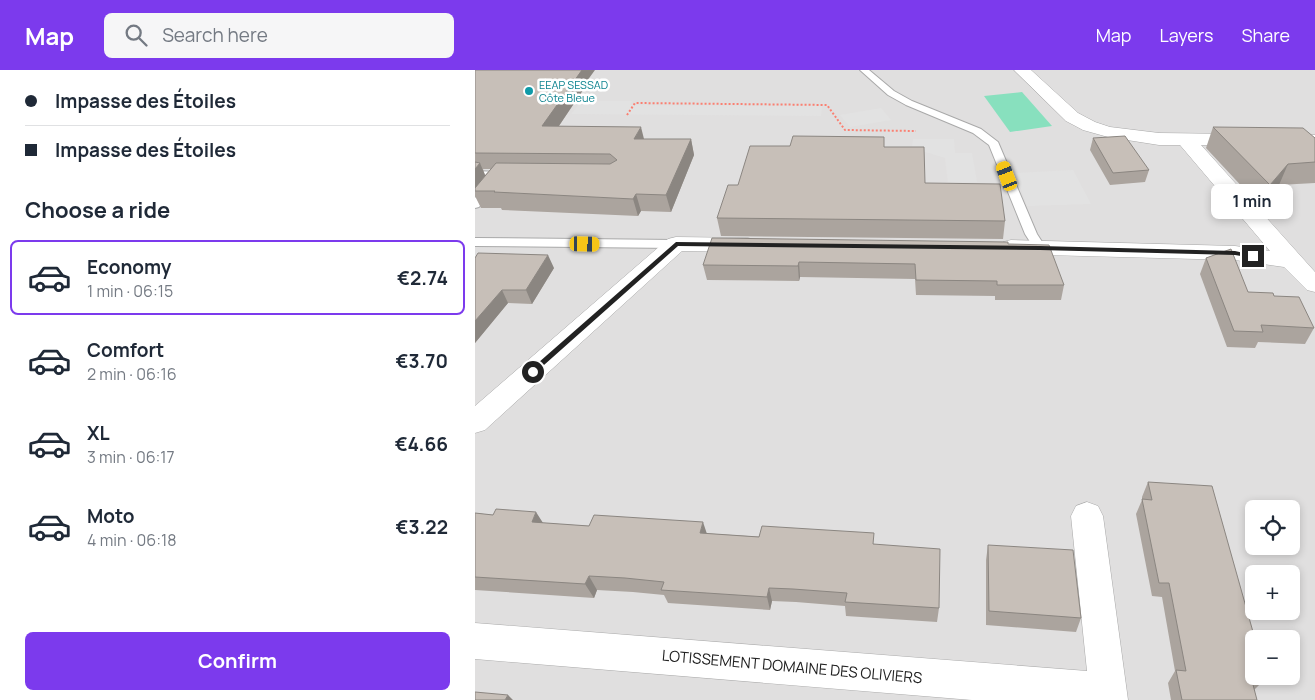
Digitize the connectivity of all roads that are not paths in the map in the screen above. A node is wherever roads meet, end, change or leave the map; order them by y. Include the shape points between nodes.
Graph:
1 (863, 70) edge
2 (1022, 70) edge
3 (1186, 140) junction
4 (1315, 142) edge
5 (475, 174) edge
6 (475, 205) edge
7 (475, 242) edge
8 (676, 244) junction
9 (774, 245) edge
10 (991, 247) edge
11 (1040, 248) junction
12 (1291, 261) junction
13 (1315, 285) edge
14 (475, 422) edge
15 (1087, 516) dead end
16 (475, 642) edge
17 (1109, 696) edge

1 - 11 lane via 891,93 977,131 994,144 1020,209
2 - 3 street via 1072,117 1089,126 1159,139
3 - 4 street
3 - 12 street
5 - 6 lane via 504,175
7 - 8 lane
8 - 9 street
8 - 14 street
10 - 11 street
11 - 12 street via 1235,253
12 - 13 street
15 - 17 street, LOTISSEMENT DOMAINE DES OLIVIERS
16 - 17 street, LOTISSEMENT DOMAINE DES OLIVIERS

